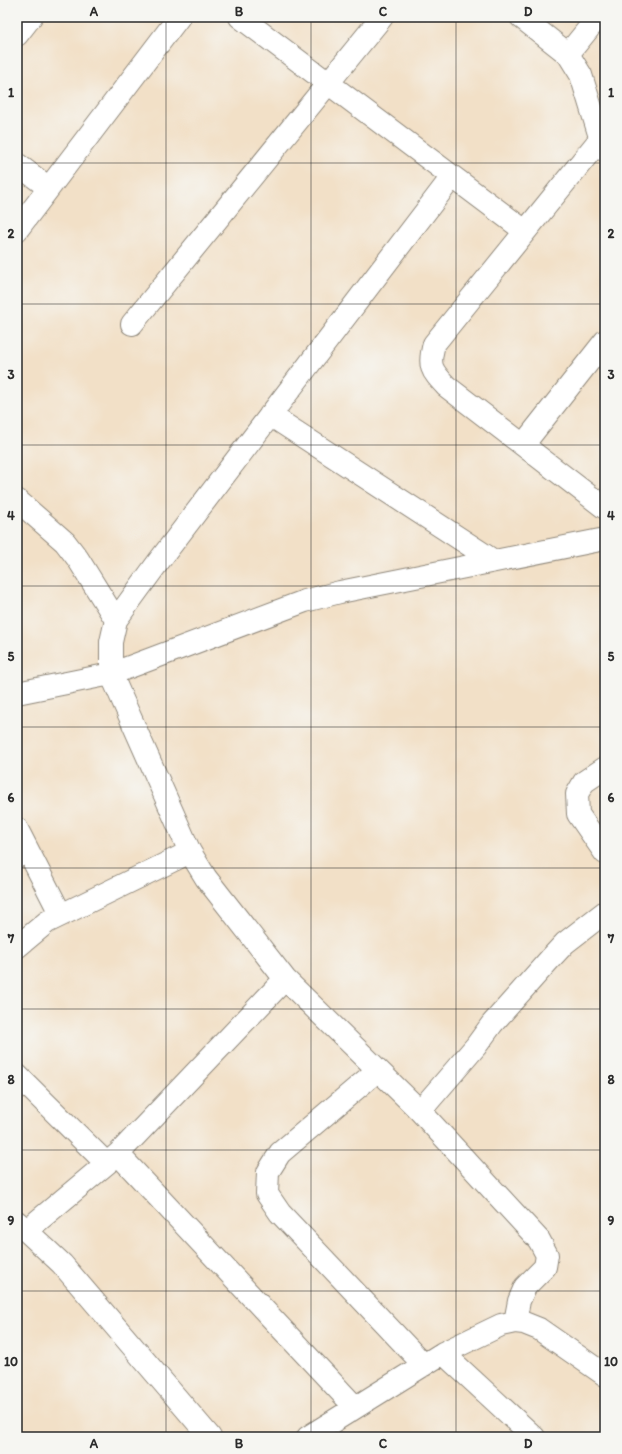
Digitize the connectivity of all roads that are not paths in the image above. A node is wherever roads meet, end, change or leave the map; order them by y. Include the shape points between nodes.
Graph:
1 (31, 17) edge
2 (179, 17) edge
3 (240, 17) edge
4 (382, 17) edge
5 (521, 17) edge
6 (598, 17) edge
7 (17, 35) edge
8 (568, 54) junction
9 (328, 83) junction
10 (603, 141) edge
11 (17, 164) edge
12 (452, 176) junction
13 (48, 188) junction
14 (17, 230) edge
15 (524, 231) junction
16 (132, 324) dead end
17 (605, 341) edge
18 (270, 415) junction
19 (523, 445) junction
20 (17, 500) edge
21 (605, 508) edge
22 (605, 539) edge
23 (494, 561) junction
24 (116, 620) junction
25 (111, 674) junction
26 (17, 693) edge
27 (605, 768) edge
28 (17, 829) edge
29 (190, 852) junction
30 (605, 853) edge
31 (24, 859) edge
32 (605, 912) edge
33 (61, 915) junction
34 (17, 947) edge
35 (285, 978) junction
36 (378, 1070) junction
37 (17, 1075) edge
38 (420, 1111) junction
39 (112, 1158) junction
40 (22, 1226) edge
41 (515, 1322) junction
42 (443, 1353) junction
43 (424, 1365) junction
44 (605, 1375) edge
45 (355, 1407) junction
46 (210, 1437) edge
47 (308, 1437) edge
48 (534, 1437) edge

1 - 7 street
2 - 13 street
3 - 9 street
4 - 9 street
5 - 8 street
6 - 8 street
8 - 10 street via 581,75
9 - 12 street
9 - 16 street
10 - 15 street
11 - 13 street
12 - 15 street
12 - 18 street
13 - 14 street
15 - 19 street via 434,344 430,358 434,373 446,386
17 - 19 street
18 - 23 street
18 - 24 street
19 - 21 street
20 - 24 street via 64,542 78,559
22 - 23 street
23 - 25 street via 305,600
24 - 25 street via 111,642
25 - 26 street
25 - 29 street
27 - 30 street via 584,782 577,794 578,814
28 - 31 street
29 - 33 street
29 - 35 street via 206,878
31 - 33 street
32 - 38 street via 550,958
33 - 34 street via 47,922
35 - 36 street
35 - 39 street
36 - 38 street
36 - 43 street via 280,1153 268,1172 266,1194 280,1213
37 - 39 street
38 - 41 street via 539,1240 547,1255 545,1267 525,1287
39 - 40 street
39 - 45 street
40 - 46 street via 62,1264
41 - 42 street via 500,1325
41 - 44 street via 539,1329
42 - 43 street
42 - 48 street
43 - 45 street
45 - 47 street

